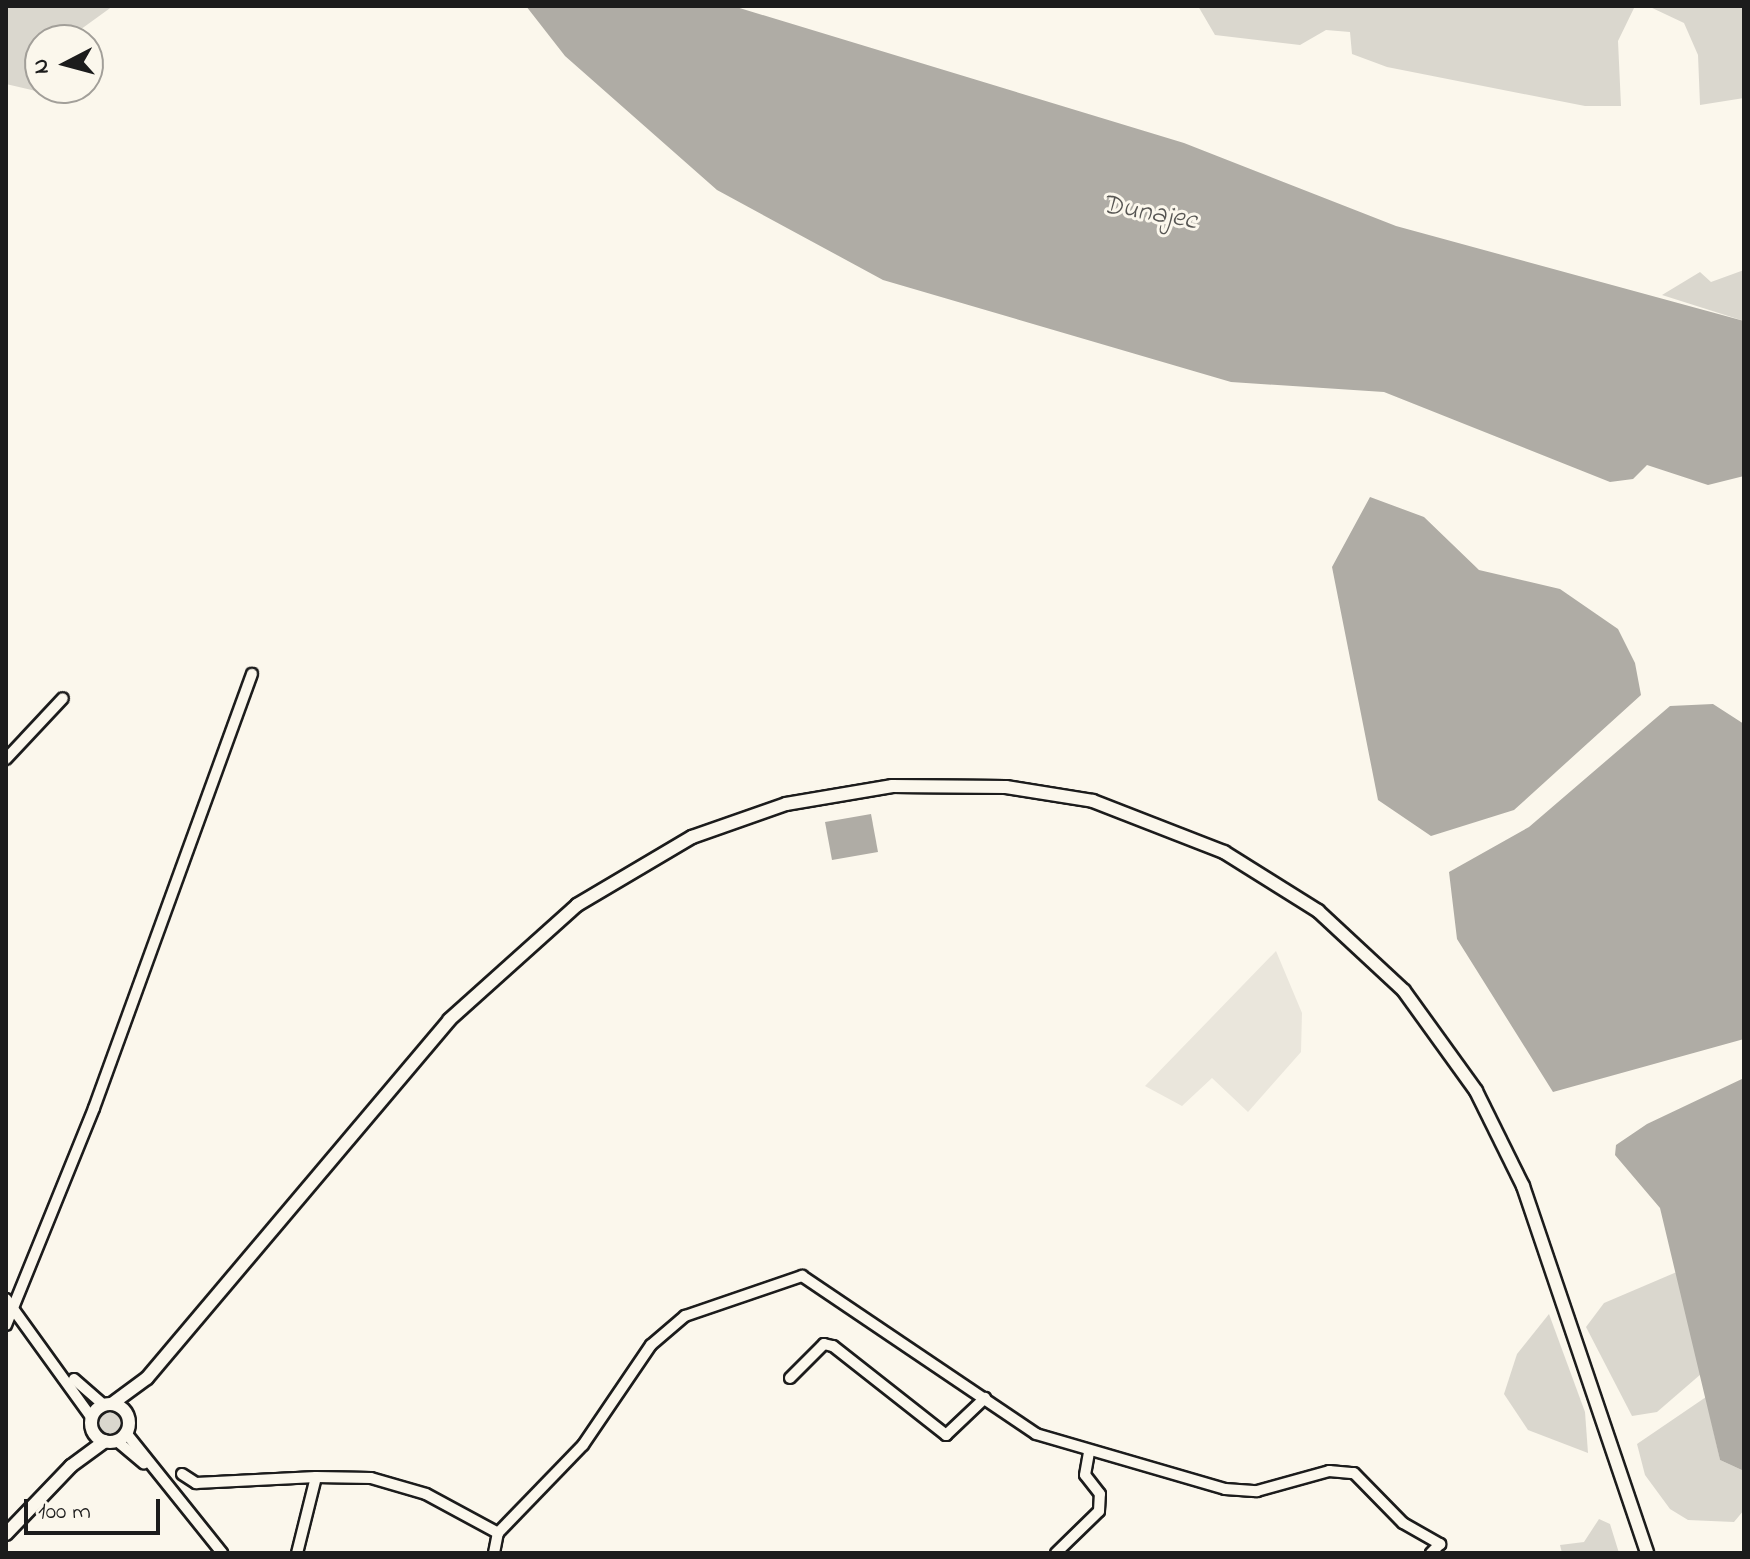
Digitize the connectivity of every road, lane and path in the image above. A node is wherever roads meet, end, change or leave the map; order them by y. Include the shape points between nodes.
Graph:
1 (252, 674) dead end
2 (63, 698) dead end
3 (6, 759) edge
4 (9, 1303) edge
5 (6, 1325) edge
6 (63, 1370) junction
7 (147, 1378) junction
8 (790, 1378) dead end
9 (985, 1398) junction
10 (108, 1404) junction
11 (127, 1415) junction
12 (91, 1423) junction
13 (116, 1438) junction
14 (1089, 1453) junction
15 (71, 1466) junction
16 (182, 1474) dead end
17 (316, 1477) junction
18 (498, 1533) junction
19 (6, 1534) edge
20 (222, 1553) edge
21 (297, 1553) edge
22 (494, 1553) edge
23 (1056, 1553) edge
24 (1431, 1553) edge
25 (1647, 1553) edge

1 - 4 street via 94,1108
2 - 3 street
4 - 5 street
4 - 6 street
6 - 10 street
6 - 12 street
7 - 10 main road
7 - 11 main road
7 - 25 main road via 449,1020 577,905 692,837 775,807 892,786 1006,787 1093,801 1224,852 1318,911 1404,991 1476,1091 1523,1186
8 - 9 street via 824,1344 833,1346 946,1435
9 - 14 street via 1036,1434
9 - 18 street via 802,1276 787,1277 685,1316 651,1345 583,1445
10 - 11 main road
10 - 12 main road
11 - 13 main road
12 - 13 main road
12 - 15 main road
13 - 15 main road
13 - 20 street
14 - 23 street via 1085,1475 1100,1494 1099,1511
14 - 24 street via 1225,1489 1354,1473 1403,1523 1440,1544
15 - 19 main road
16 - 17 street via 196,1483
17 - 18 street via 371,1478 426,1494
17 - 21 street
18 - 22 street

